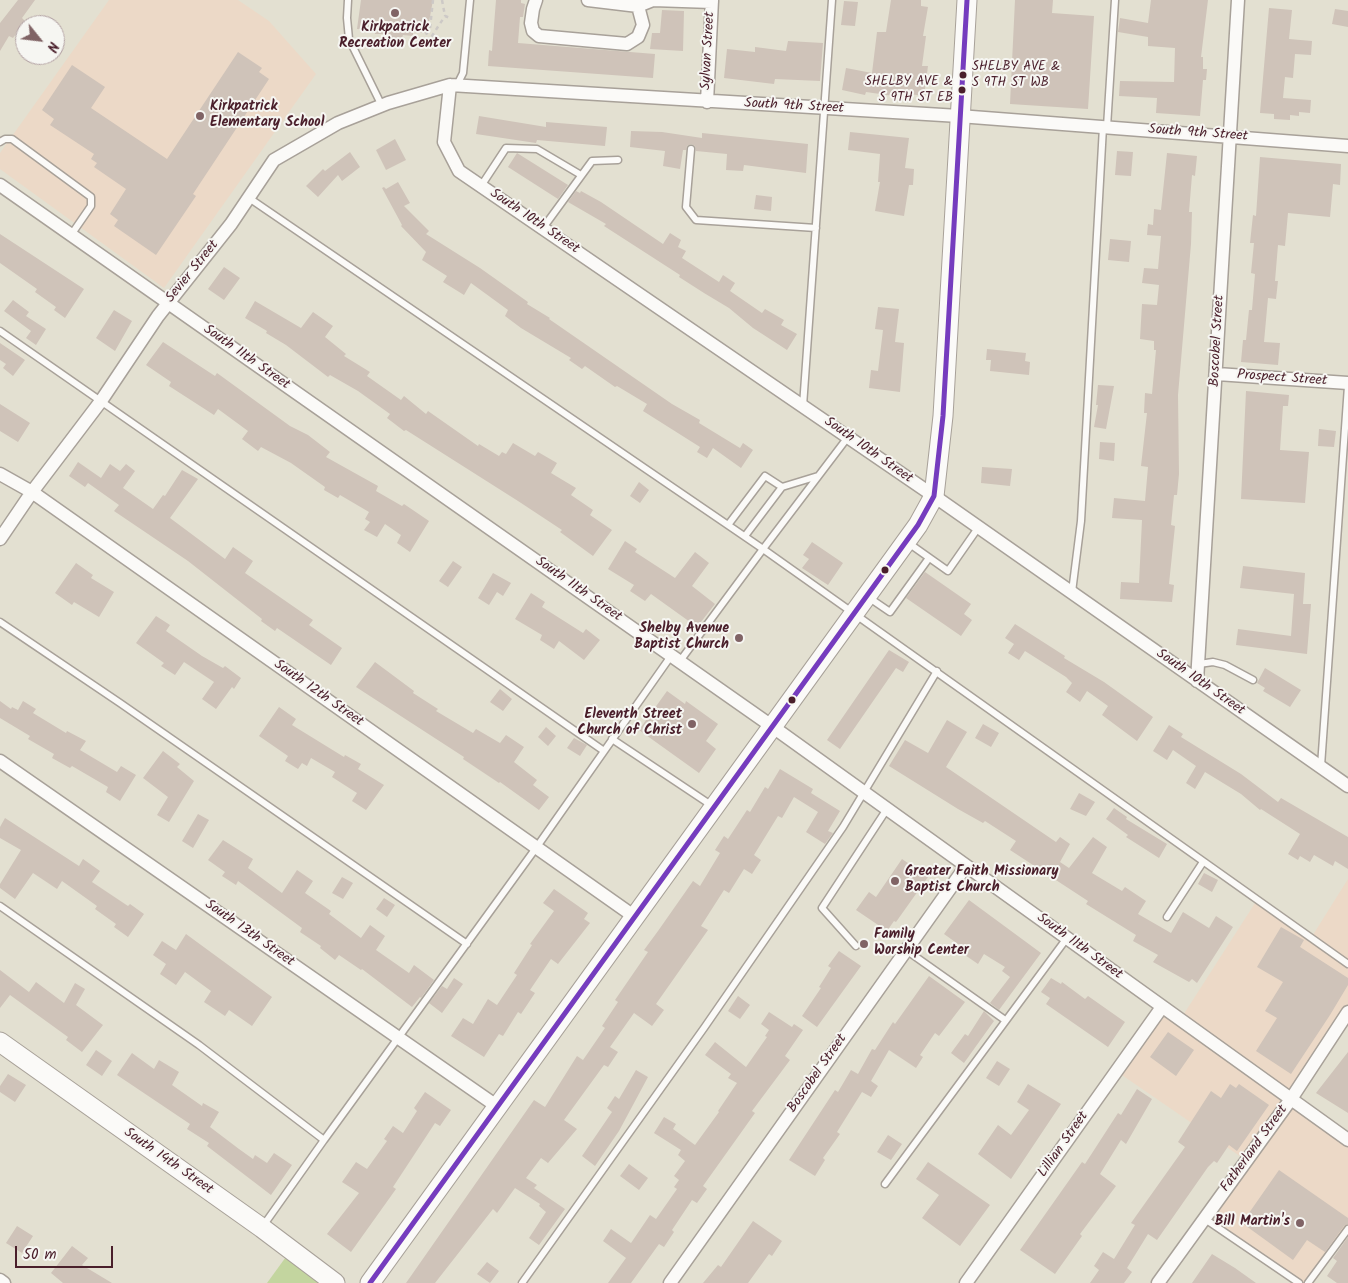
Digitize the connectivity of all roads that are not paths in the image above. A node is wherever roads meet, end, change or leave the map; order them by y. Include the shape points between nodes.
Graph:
1 (348, 0) edge
2 (470, 0) edge
3 (536, 0) edge
4 (588, 0) edge
5 (832, 0) edge
6 (967, 0) edge
7 (1115, 0) edge
8 (1238, 0) edge
9 (712, 1) edge
10 (638, 6) junction
11 (453, 85) junction
12 (706, 102) junction
13 (382, 106) junction
14 (825, 108) junction
15 (959, 116) junction
16 (1105, 127) junction
17 (1229, 137) junction
18 (0, 142) edge
19 (1348, 146) edge
20 (691, 149) dead end
21 (618, 160) dead end
22 (581, 175) junction
23 (0, 185) edge
24 (481, 186) junction
25 (249, 198) junction
26 (543, 228) junction
27 (816, 228) junction
28 (71, 235) junction
29 (168, 303) junction
30 (0, 331) edge
31 (1217, 374) junction
32 (1348, 385) edge
33 (101, 401) junction
34 (803, 406) junction
35 (848, 437) junction
36 (0, 474) edge
37 (819, 475) junction
38 (782, 487) junction
39 (32, 492) junction
40 (934, 496) junction
41 (728, 525) junction
42 (978, 528) junction
43 (745, 536) junction
44 (0, 539) edge
45 (906, 542) junction
46 (763, 549) junction
47 (929, 558) junction
48 (1072, 594) junction
49 (867, 595) junction
50 (854, 613) junction
51 (0, 622) edge
52 (676, 659) junction
53 (1199, 664) junction
54 (937, 671) junction
55 (1253, 680) dead end
56 (1197, 681) junction
57 (773, 727) junction
58 (612, 739) junction
59 (604, 751) junction
60 (0, 761) edge
61 (1321, 767) junction
62 (1348, 786) edge
63 (864, 793) junction
64 (715, 807) junction
65 (886, 809) junction
66 (536, 848) junction
67 (1204, 862) junction
68 (966, 866) junction
69 (0, 906) edge
70 (635, 917) junction
71 (1167, 917) dead end
72 (1067, 938) junction
73 (467, 944) junction
74 (856, 946) dead end
75 (906, 950) junction
76 (1348, 964) edge
77 (1162, 1007) junction
78 (1348, 1012) edge
79 (1005, 1020) junction
80 (398, 1038) junction
81 (0, 1042) edge
82 (1292, 1099) junction
83 (498, 1107) junction
84 (324, 1140) junction
85 (1348, 1140) edge
86 (885, 1184) dead end
87 (1205, 1218) junction
88 (262, 1228) junction
89 (1348, 1229) edge
90 (0, 1280) edge
91 (4, 1283) edge
92 (335, 1283) edge
93 (370, 1283) edge
94 (522, 1283) edge
95 (670, 1283) edge
96 (966, 1283) edge
97 (1158, 1283) edge
98 (1299, 1283) edge
99 (1308, 1283) edge

1 - 13 lane via 349,39
2 - 11 lane via 463,73
3 - 10 street via 531,23 539,36 627,44 638,37 643,24
4 - 10 street
5 - 14 lane
6 - 15 street
7 - 16 lane
8 - 17 street, Boscobel Street
9 - 10 street via 653,0
9 - 12 street, Sylvan Street
11 - 12 street, South 9th Street
11 - 13 street, Sevier Street
11 - 24 street, South 10th Street via 444,142 459,171
12 - 14 street, South 9th Street
13 - 25 street, Sevier Street via 338,123 274,160
14 - 15 street, South 9th Street
14 - 27 lane
15 - 16 street, South 9th Street
15 - 40 street via 943,416
16 - 17 street, South 9th Street
16 - 48 lane via 1081,521
17 - 19 street, South 9th Street
17 - 31 street, Boscobel Street
18 - 28 lane via 12,139 91,197 91,206
20 - 27 lane via 686,208 696,220
21 - 22 lane via 592,161
22 - 24 lane via 537,148 506,148
22 - 26 lane
23 - 28 street, South 11th Street
24 - 26 street, South 10th Street
25 - 29 street, Sevier Street
25 - 41 lane
26 - 34 street, South 10th Street
27 - 34 lane
28 - 29 street, South 11th Street
29 - 33 street, Sevier Street
29 - 52 street, South 11th Street
30 - 33 lane
31 - 32 street, Prospect Street
31 - 53 street, Boscobel Street
32 - 61 lane
33 - 39 street, Sevier Street
33 - 59 lane
34 - 35 street, South 10th Street
35 - 37 lane
35 - 40 street, South 10th Street
36 - 39 street, South 12th Street
37 - 38 lane
37 - 46 lane
38 - 41 lane via 765,476
38 - 43 lane
39 - 44 street, Sevier Street
39 - 66 street, South 12th Street
40 - 42 street, South 10th Street
40 - 45 street
41 - 43 lane
42 - 47 lane via 948,571
42 - 48 street, South 10th Street
43 - 46 lane
45 - 47 lane
45 - 49 street
46 - 50 lane
46 - 52 lane
47 - 49 lane via 890,612
48 - 56 street, South 10th Street
49 - 50 street
50 - 54 lane
50 - 57 street
51 - 73 lane
52 - 57 street, South 11th Street
52 - 58 lane
53 - 55 lane via 1213,662 1225,665
53 - 56 street, Boscobel Street
54 - 63 lane
54 - 67 lane
56 - 61 street, South 10th Street
57 - 63 street, South 11th Street
57 - 64 street
58 - 59 lane
58 - 64 lane
59 - 66 lane
60 - 80 street, South 13th Street
61 - 62 street, South 10th Street
63 - 65 street, South 11th Street
63 - 94 lane via 704,1028
64 - 70 street
65 - 68 street, South 11th Street
65 - 74 lane via 822,908
66 - 70 street, South 12th Street
66 - 73 lane
67 - 71 lane
67 - 76 lane
68 - 72 street, South 11th Street
68 - 75 street, Boscobel Street
69 - 84 lane via 199,1045
70 - 83 street
72 - 77 street, South 11th Street
72 - 79 lane
73 - 80 lane
75 - 79 lane
75 - 95 street, Boscobel Street
77 - 82 street, South 11th Street
77 - 96 street, Lillian Street
78 - 82 street, Fatherland Street
79 - 86 lane
80 - 83 street, South 13th Street
80 - 84 lane
81 - 88 street, South 14th Street
82 - 85 street, South 11th Street
82 - 87 street, Fatherland Street
83 - 93 street
84 - 88 lane
87 - 97 street, Fatherland Street
87 - 98 lane
88 - 92 street, South 14th Street
89 - 99 lane
90 - 91 street

